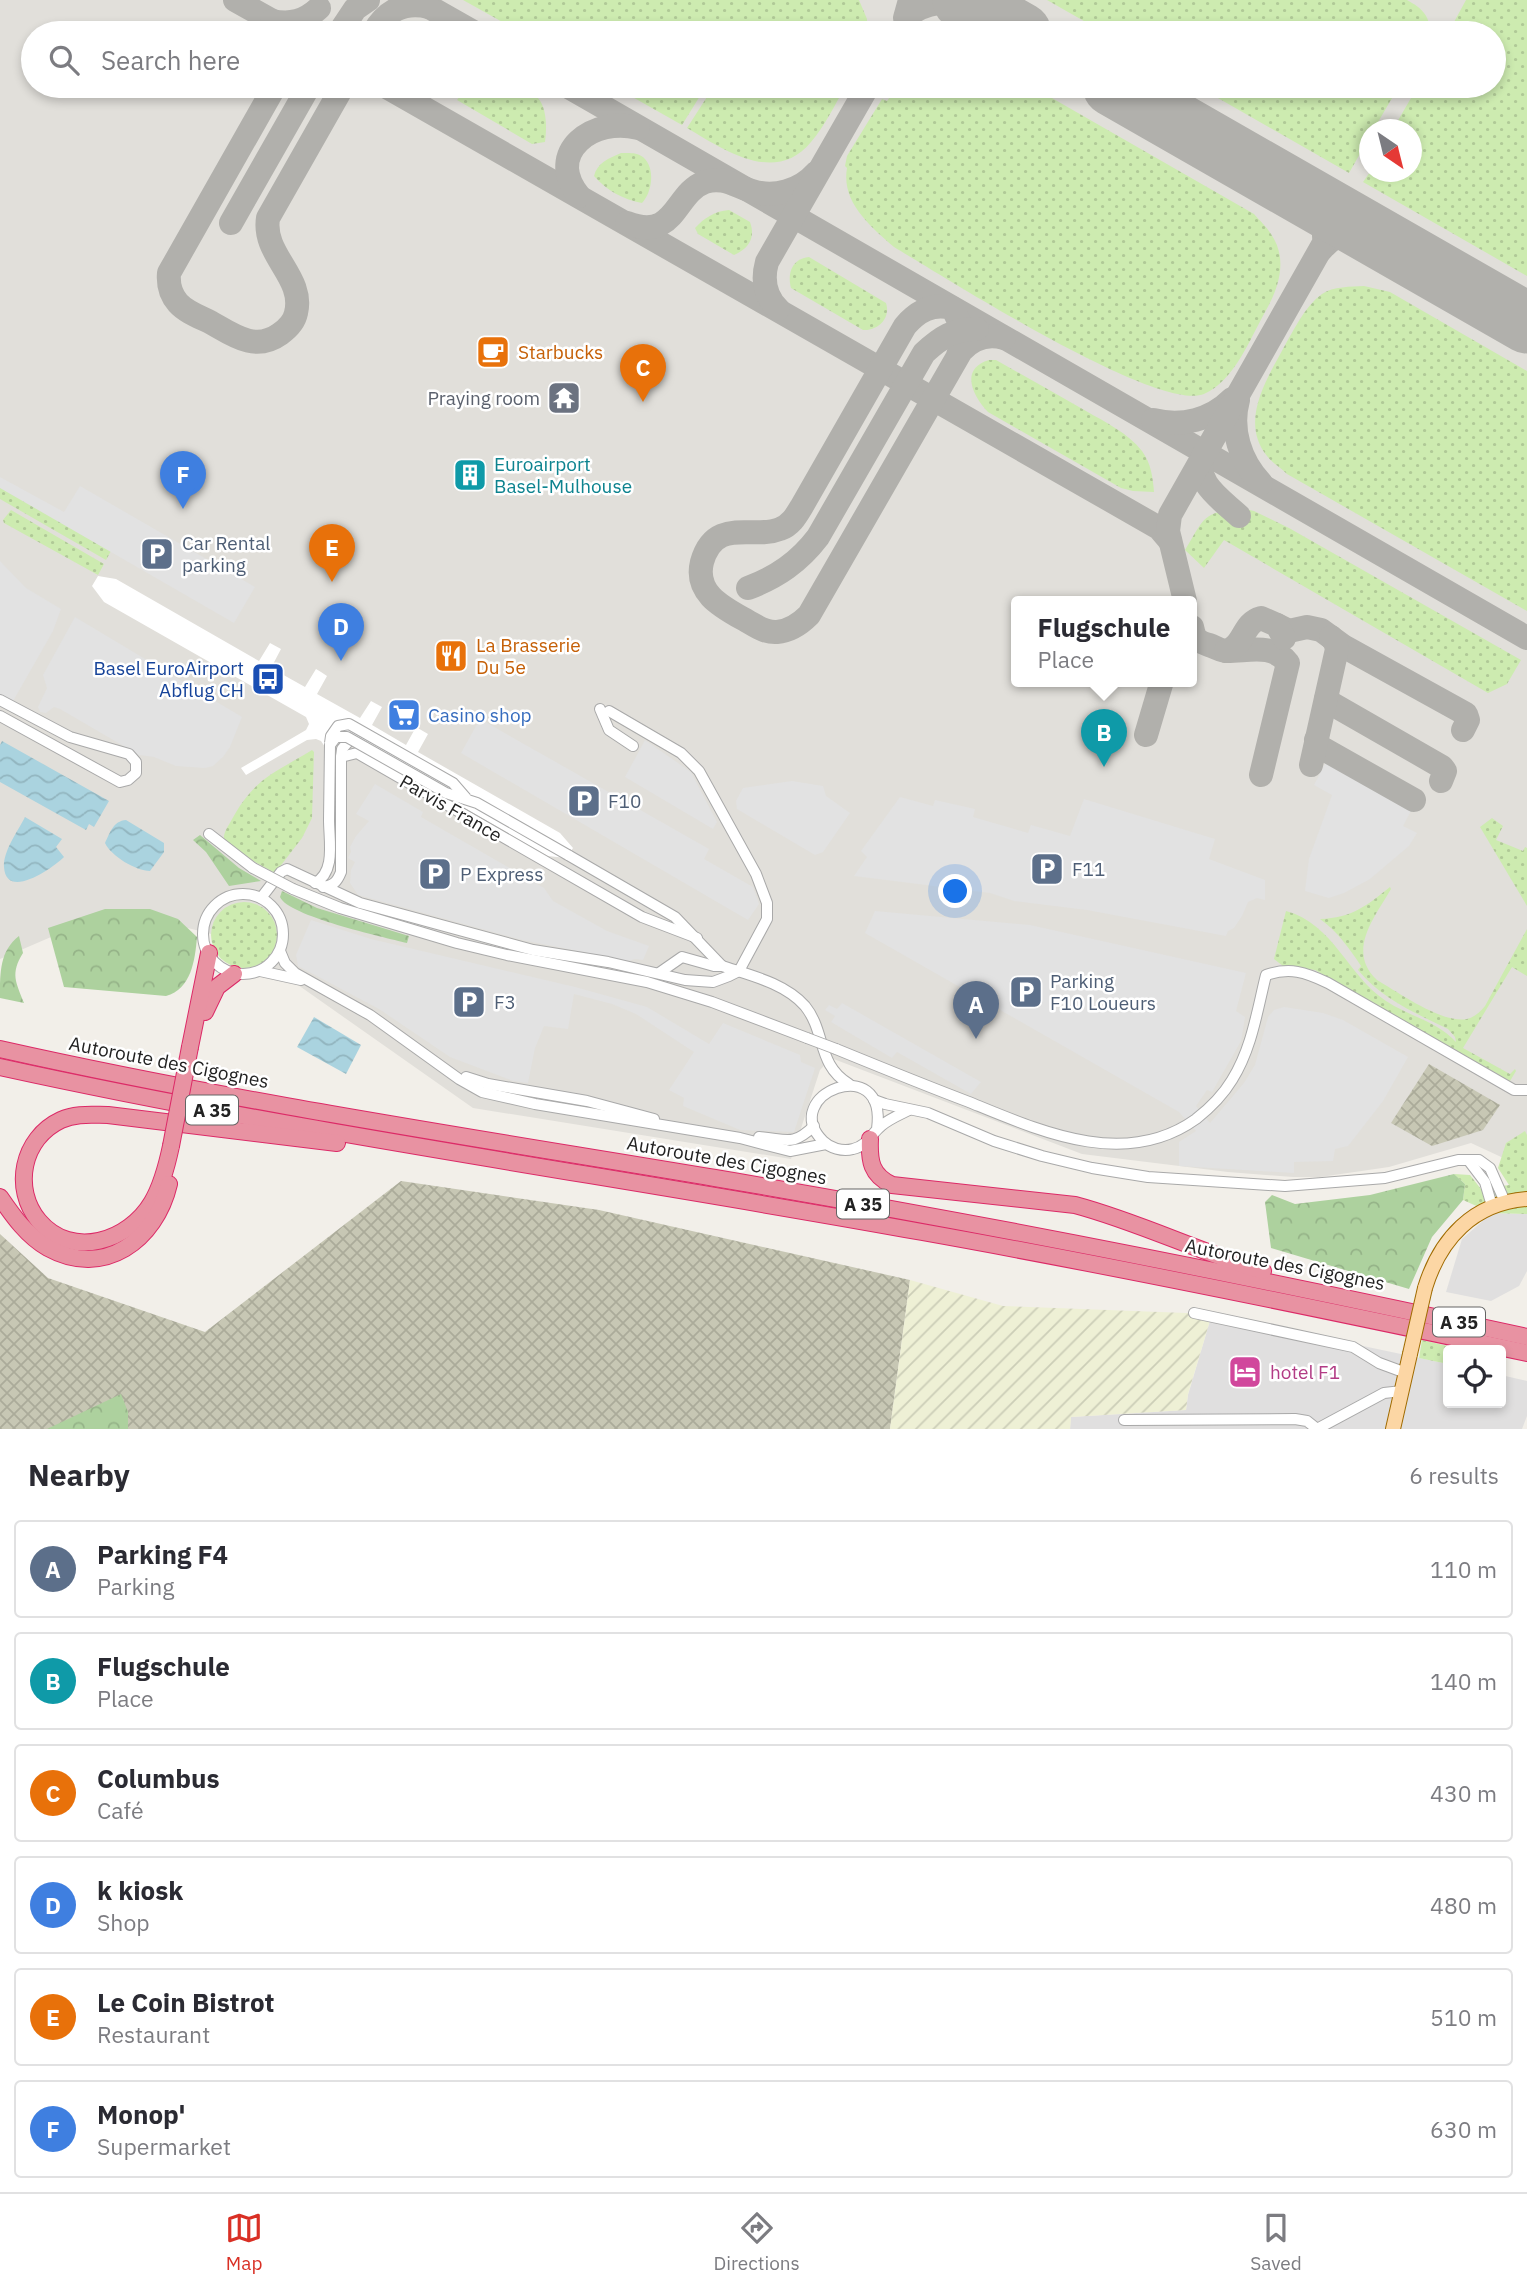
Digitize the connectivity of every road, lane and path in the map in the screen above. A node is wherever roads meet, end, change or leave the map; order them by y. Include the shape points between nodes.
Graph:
1 (0, 699) edge
2 (0, 716) edge
3 (348, 742) dead end
4 (633, 746) dead end
5 (341, 757) junction
6 (209, 834) dead end
7 (563, 856) junction
8 (560, 871) junction
9 (319, 885) junction
10 (261, 898) junction
11 (698, 939) junction
12 (280, 951) junction
13 (209, 953) junction
14 (722, 965) junction
15 (260, 971) junction
16 (739, 971) junction
17 (234, 974) junction
18 (659, 974) junction
19 (313, 985) junction
20 (193, 1048) junction
21 (0, 1049) edge
22 (441, 1065) junction
23 (0, 1067) edge
24 (849, 1084) junction
25 (1527, 1090) edge
26 (554, 1095) junction
27 (874, 1100) junction
28 (535, 1104) junction
29 (909, 1110) junction
30 (673, 1126) junction
31 (814, 1126) junction
32 (874, 1134) junction
33 (740, 1138) junction
34 (826, 1144) junction
35 (174, 1147) junction
36 (425, 1149) junction
37 (0, 1197) edge
38 (1527, 1199) edge
39 (1499, 1204) junction
40 (1304, 1289) junction
41 (1194, 1313) dead end
42 (1527, 1337) edge
43 (1527, 1353) edge
44 (1406, 1373) junction
45 (1402, 1391) junction
46 (1125, 1420) dead end
47 (1317, 1429) edge
48 (1393, 1429) edge

1 - 2 street via 69,737 129,754 136,762 136,773 120,782
3 - 5 street
4 - 16 street via 609,730 605,710 681,753 699,771 757,874 768,913
5 - 8 street, Parvis France via 357,753
5 - 9 street via 341,872 333,885
6 - 25 street, bridge via 253,868 340,908 457,943 647,982 712,1002 1038,1129 1087,1142 1121,1145 1150,1141 1175,1132 1204,1112 1231,1082 1244,1058 1266,975 1282,970 1312,975 1514,1090
7 - 8 street
7 - 9 street, bridge via 477,803 446,793 347,737 335,737 330,745 329,868
7 - 11 street via 675,918
8 - 11 street, Parvis France via 642,917
9 - 10 street via 287,869
9 - 18 street via 360,903 485,938
10 - 12 street via 281,921
10 - 13 street via 236,894 214,906 204,926
11 - 14 street
12 - 15 street
12 - 19 street via 289,968
13 - 17 street via 219,966
13 - 20 highway
14 - 16 street
14 - 18 street via 682,957
15 - 17 street
15 - 19 street
16 - 18 street via 713,982
16 - 24 street via 771,983 803,1004 832,1070
17 - 20 highway via 213,994
19 - 22 street via 370,1015
20 - 35 highway, bridge
21 - 40 highway, Autoroute des Cigognes / A 35 via 115,1075 926,1215
22 - 26 street via 488,1084
22 - 28 street via 482,1092
23 - 36 highway, Autoroute des Cigognes / A 35
24 - 27 street
24 - 31 street via 820,1098
26 - 28 street
26 - 30 street
27 - 29 street
27 - 32 street via 878,1109
28 - 30 street
29 - 32 street
29 - 39 street via 1042,1156 1148,1177 1285,1186 1385,1178 1458,1160 1479,1160 1490,1168
30 - 33 street
31 - 33 street via 794,1141
31 - 34 street
32 - 34 street via 854,1149
32 - 40 highway via 869,1158 873,1171 892,1185 1075,1205
33 - 34 street via 790,1151
35 - 36 highway via 146,1211 126,1230 105,1240 84,1243 61,1238 39,1221 26,1196 24,1168 37,1139 61,1120 83,1115
35 - 37 highway via 166,1199 155,1221 140,1238 108,1255 84,1258 48,1248 23,1228
36 - 43 highway, Autoroute des Cigognes / A 35 via 923,1232
38 - 39 main road
39 - 44 main road, bridge via 1454,1231 1436,1259
40 - 42 highway, Autoroute des Cigognes / A 35
41 - 44 street via 1353,1347
44 - 45 main road
45 - 47 street via 1384,1393
45 - 48 main road
46 - 47 street via 1295,1419

